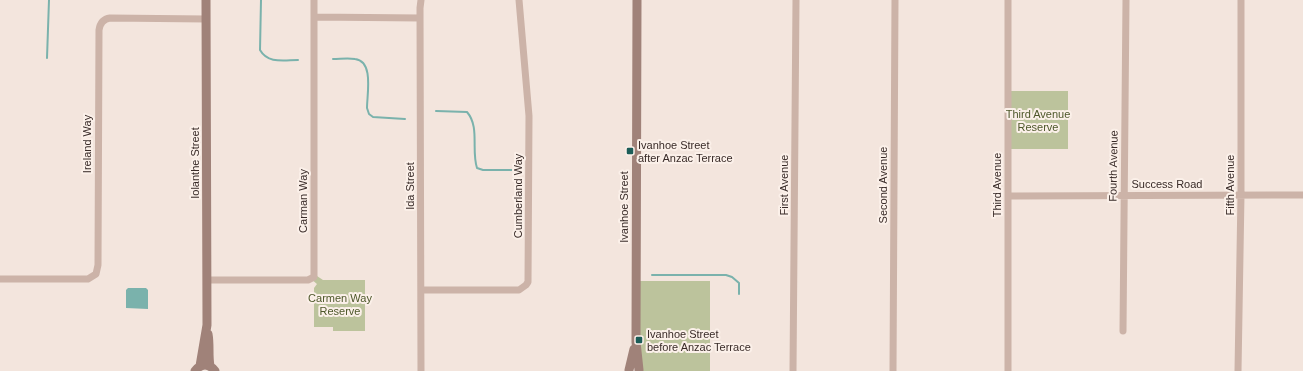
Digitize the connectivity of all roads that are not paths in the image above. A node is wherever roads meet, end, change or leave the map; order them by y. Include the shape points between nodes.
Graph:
1 (206, 0) edge
2 (314, 0) edge
3 (421, 0) edge
4 (519, 0) edge
5 (637, 0) edge
6 (796, 0) edge
7 (895, 0) edge
8 (1008, 0) edge
9 (1126, 0) edge
10 (1241, 0) edge
11 (314, 17) junction
12 (420, 18) junction
13 (206, 19) junction
14 (1241, 195) junction
15 (1303, 195) edge
16 (1008, 196) junction
17 (1124, 196) junction
18 (0, 279) edge
19 (207, 280) junction
20 (422, 290) junction
21 (207, 325) junction
22 (1123, 331) dead end
23 (636, 342) junction
24 (196, 370) edge
25 (215, 370) edge
26 (421, 371) edge
27 (629, 371) edge
28 (640, 371) edge
29 (793, 371) edge
30 (893, 371) edge
31 (1008, 371) edge
32 (1238, 371) edge

1 - 13 street, Iolanthe Street
2 - 11 street, Carman Way
3 - 12 street, Ida Street
4 - 20 street, Cumberland Way via 529,116 528,282 519,290
5 - 23 street, Ivanhoe Street
6 - 29 street, First Avenue
7 - 30 street, Second Avenue
8 - 16 street, Third Avenue
9 - 17 street, Fourth Avenue
10 - 14 street, Fifth Avenue
11 - 12 street
11 - 19 street, Carman Way via 314,277 308,280
12 - 20 street, Ida Street
13 - 18 street, Ireland Way via 110,18 101,22 96,274 88,279
13 - 19 street, Iolanthe Street
14 - 15 street, Success Road
14 - 17 street, Success Road
14 - 32 street, Fifth Avenue
16 - 17 street, Success Road
16 - 31 street, Third Avenue
17 - 22 street, Fourth Avenue
19 - 21 street, Iolanthe Street
20 - 26 street, Ida Street
21 - 24 street, Iolanthe Street
21 - 25 street, Iolanthe Street via 209,360
23 - 27 street, Ivanhoe Street
23 - 28 street, Ivanhoe Street
24 - 25 street via 207,365
27 - 28 street

